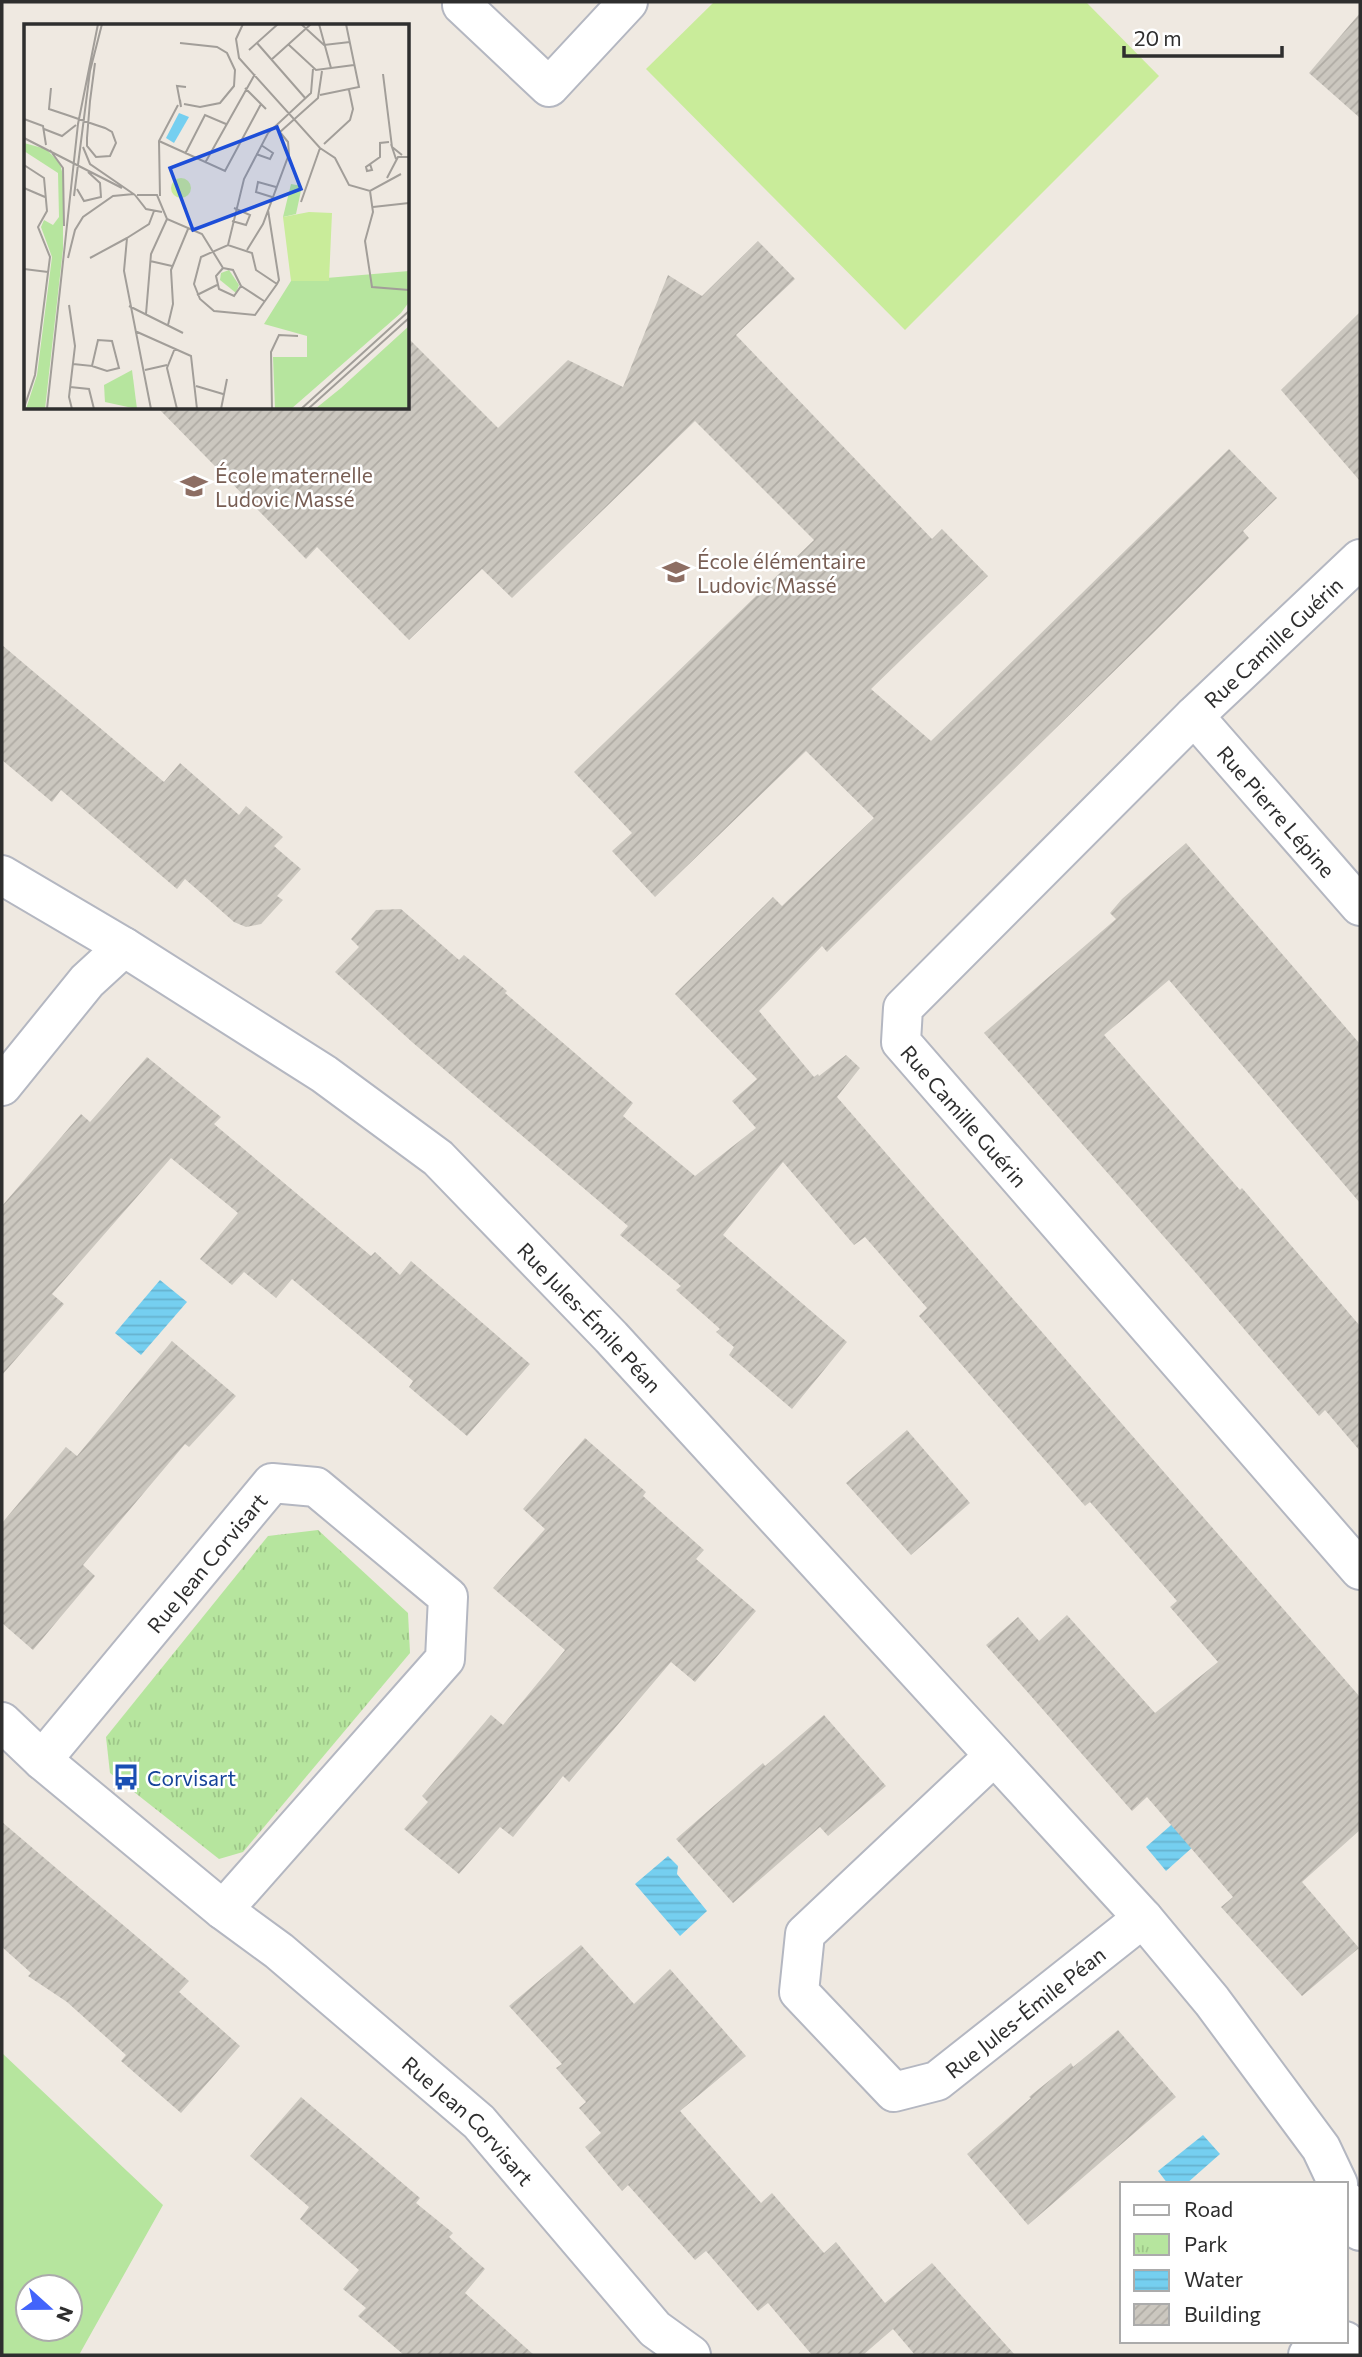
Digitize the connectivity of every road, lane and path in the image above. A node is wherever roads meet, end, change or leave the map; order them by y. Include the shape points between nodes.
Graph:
1 (466, 2) edge
2 (628, 2) edge
3 (1360, 559) edge
4 (1194, 716) junction
5 (2, 875) edge
6 (1360, 906) edge
7 (124, 947) junction
8 (2, 1086) edge
9 (1360, 1570) edge
10 (2, 1721) edge
11 (994, 1756) junction
12 (42, 1760) junction
13 (223, 1910) junction
14 (1143, 1918) junction
15 (1337, 2182) edge
16 (1348, 2205) edge
17 (1360, 2231) edge
18 (1340, 2343) edge
19 (691, 2355) edge
20 (1308, 2355) edge

1 - 2 street via 462,5 549,87
3 - 4 street, Rue Camille Guérin
4 - 6 street, Rue Pierre Lépine
4 - 9 street, Rue Camille Guérin via 903,1008 901,1042
5 - 7 street, Rue Jules-Émile Péan
7 - 8 street via 87,981
7 - 11 street, Rue Jules-Émile Péan via 324,1074 438,1158 611,1337
10 - 12 street, Rue Jean Corvisart
11 - 14 street, Rue Jules-Émile Péan
11 - 14 street, Rue Jules-Émile Péan via 805,1934 799,1992 894,2092 937,2081
12 - 13 street, Rue Jean Corvisart
12 - 13 street, Rue Jean Corvisart via 272,1483 316,1487 449,1597 445,1659
13 - 19 street, Rue Jean Corvisart via 279,1951 478,2122 655,2329
14 - 15 street, Rue Jules-Émile Péan via 1212,2001 1321,2148
16 - 17 street
18 - 20 street

